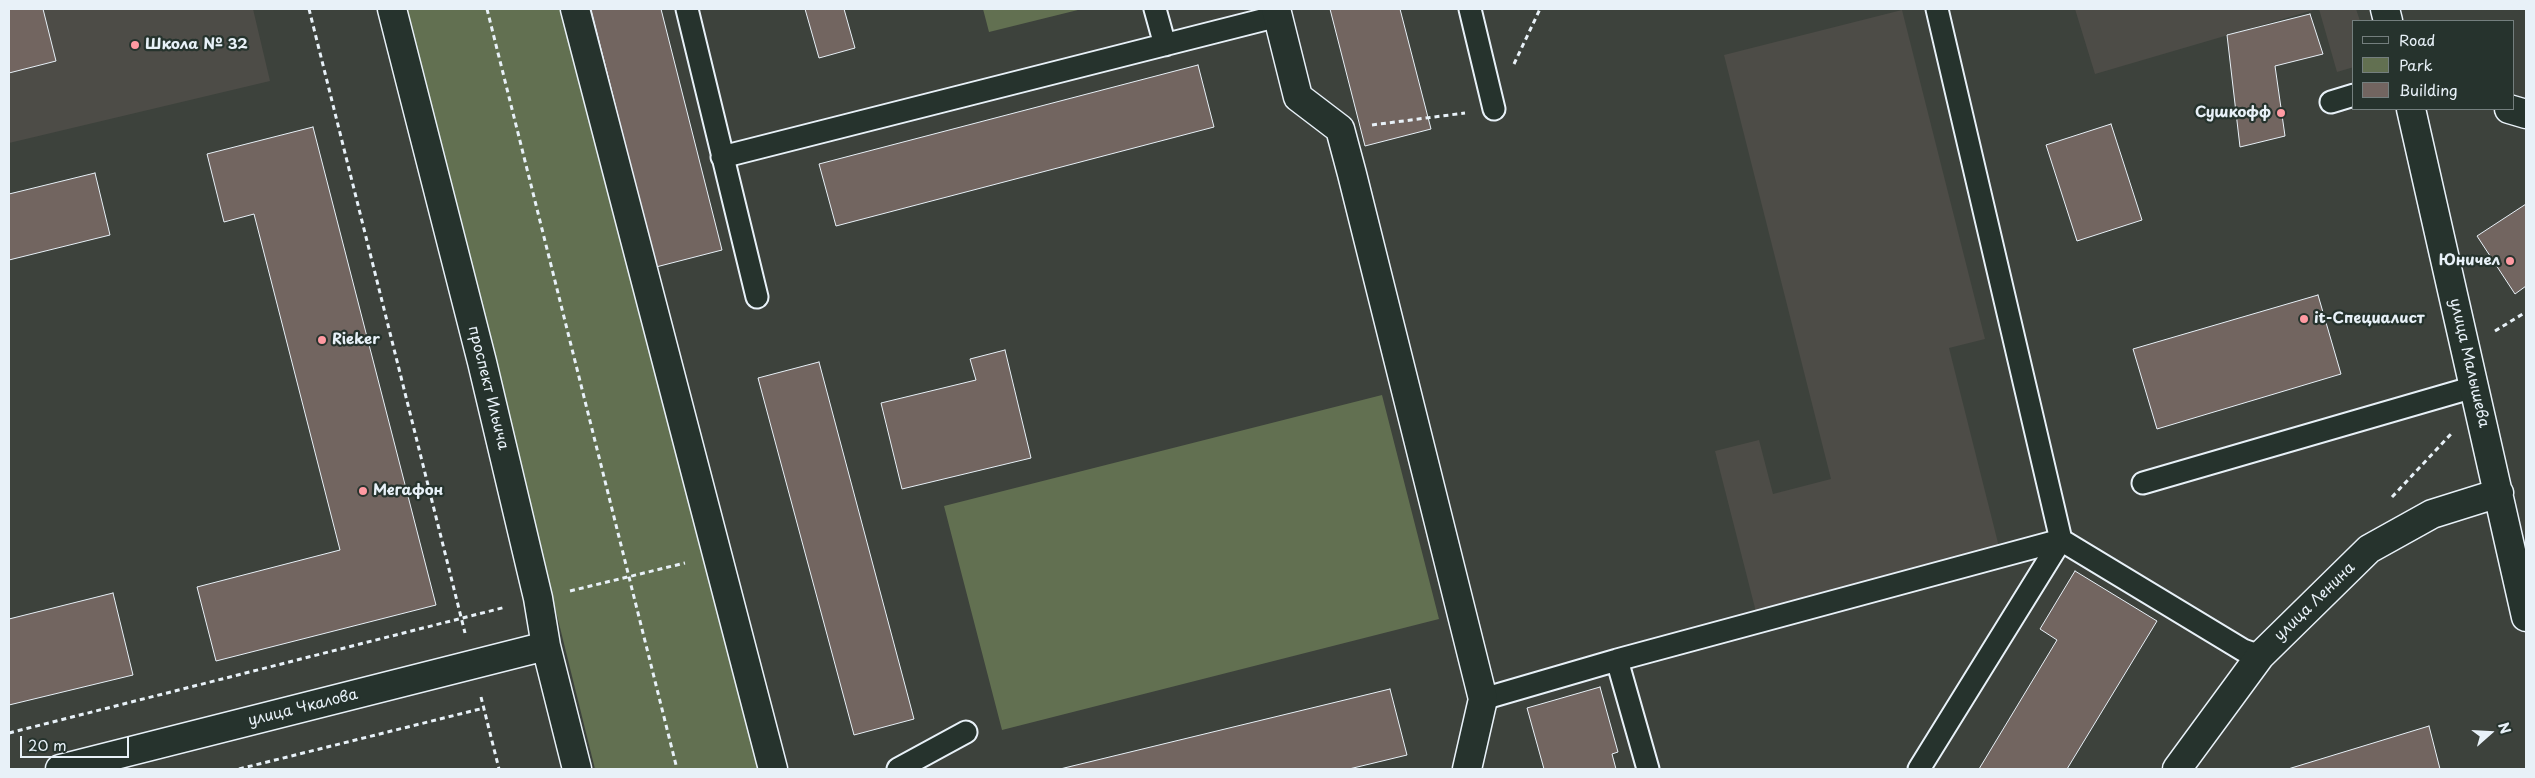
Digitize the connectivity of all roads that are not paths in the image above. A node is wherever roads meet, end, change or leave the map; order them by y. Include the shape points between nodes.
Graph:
1 (392, 9) edge
2 (575, 9) edge
3 (687, 9) edge
4 (1156, 9) edge
5 (1470, 9) edge
6 (1937, 9) edge
7 (1277, 12) edge
8 (1165, 45) junction
9 (2352, 96) edge
10 (2331, 102) dead end
11 (1494, 109) dead end
12 (2411, 110) edge
13 (2512, 110) edge
14 (2526, 114) edge
15 (722, 157) junction
16 (756, 297) dead end
17 (2474, 387) junction
18 (2143, 483) dead end
19 (2499, 493) junction
20 (2061, 540) junction
21 (2526, 616) edge
22 (546, 646) junction
23 (2260, 656) junction
24 (1618, 660) junction
25 (1483, 699) junction
26 (966, 732) dead end
27 (60, 769) edge
28 (577, 769) edge
29 (773, 769) edge
30 (898, 769) edge
31 (1467, 769) edge
32 (1648, 769) edge
33 (1919, 769) edge
34 (2177, 769) edge

1 - 22 street, проспект Ильича via 482,362 538,598
2 - 29 street
3 - 15 lane
4 - 8 lane
5 - 11 lane
6 - 20 lane
7 - 8 lane
7 - 25 street via 1298,98 1340,129
8 - 15 lane
9 - 10 lane
12 - 17 street, улица Малышева
13 - 14 street
15 - 16 lane
17 - 18 lane
17 - 19 street, улица Малышева
19 - 21 street, улица Малышева
19 - 23 street, улица Ленина via 2432,514 2370,549
20 - 23 lane via 2243,650
20 - 24 lane
20 - 33 lane
22 - 27 street, улица Чкалова
22 - 28 street, проспект Ильича
23 - 34 street, улица Ленина
24 - 25 lane
24 - 32 lane
25 - 31 street
26 - 30 lane

